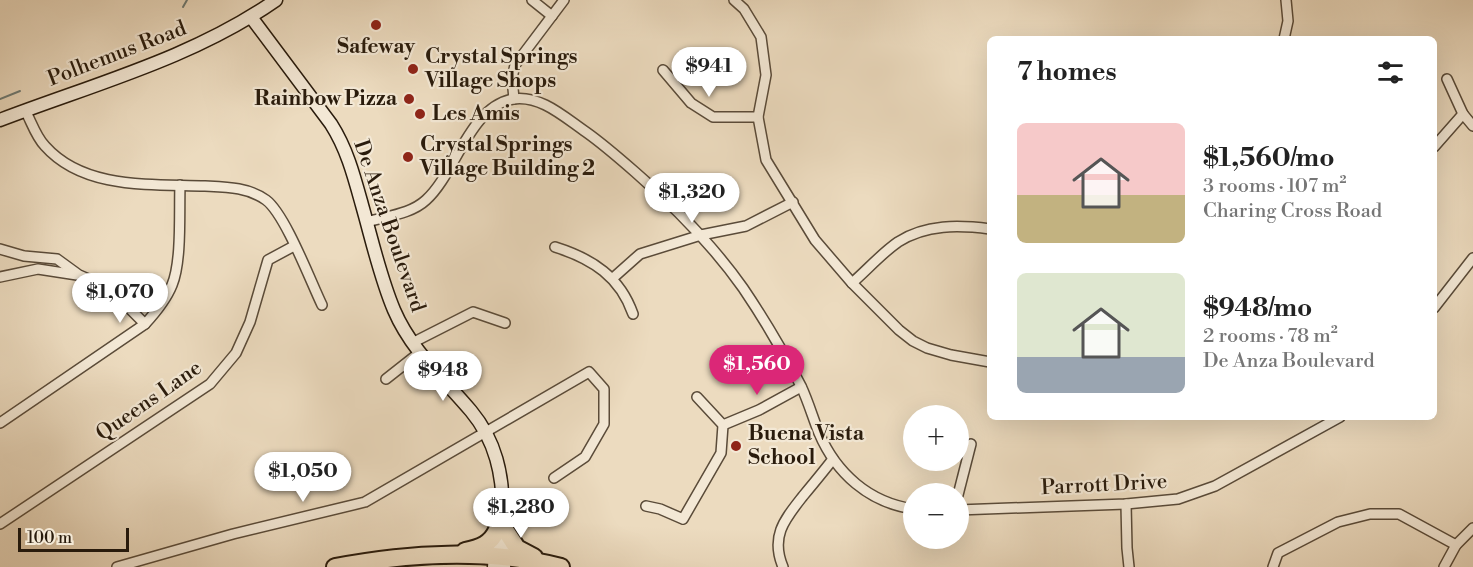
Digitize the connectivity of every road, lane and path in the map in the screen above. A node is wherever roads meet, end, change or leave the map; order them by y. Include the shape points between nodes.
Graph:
1 (276, 0) edge
2 (532, 0) edge
3 (564, 0) edge
4 (734, 0) edge
5 (1286, 0) edge
6 (552, 16) junction
7 (251, 17) junction
8 (1285, 36) edge
9 (663, 70) dead end
10 (1447, 79) dead end
11 (514, 99) junction
12 (25, 110) junction
13 (1464, 114) junction
14 (758, 117) junction
15 (0, 120) edge
16 (1473, 126) edge
17 (1437, 144) edge
18 (180, 185) junction
19 (793, 202) junction
20 (367, 222) junction
21 (987, 229) edge
22 (702, 235) junction
23 (294, 246) junction
24 (555, 247) dead end
25 (0, 249) edge
26 (1473, 258) edge
27 (79, 275) junction
28 (0, 278) edge
29 (613, 278) junction
30 (852, 284) junction
31 (1437, 304) edge
32 (322, 305) dead end
33 (633, 314) dead end
34 (505, 323) dead end
35 (145, 324) junction
36 (416, 348) junction
37 (987, 361) edge
38 (386, 379) dead end
39 (801, 387) junction
40 (697, 397) dead end
41 (1334, 420) edge
42 (0, 423) edge
43 (723, 425) junction
44 (485, 431) junction
45 (972, 444) dead end
46 (833, 459) junction
47 (554, 478) dead end
48 (961, 483) edge
49 (1126, 504) junction
50 (903, 506) edge
51 (646, 507) dead end
52 (969, 510) edge
53 (0, 524) edge
54 (502, 526) junction
55 (1473, 528) edge
56 (1456, 545) junction
57 (447, 554) junction
58 (499, 562) edge
59 (553, 565) edge
60 (117, 567) edge
61 (335, 567) edge
62 (783, 567) edge
63 (1129, 567) edge
64 (1273, 567) edge
65 (1444, 567) edge

1 - 7 street, Polhemus Road
2 - 6 street
3 - 6 street
4 - 14 street via 761,37 766,75
5 - 8 street
6 - 11 street via 515,65
7 - 12 street, Polhemus Road via 160,62
7 - 20 street, De Anza Boulevard via 336,133 351,166
9 - 14 street via 691,103 713,117
10 - 13 street
11 - 20 street via 483,116 425,201 410,210
11 - 22 street via 544,104 597,140
12 - 15 street, Polhemus Road
12 - 18 street via 45,146 71,167 129,184
13 - 16 street
13 - 17 street
14 - 19 street via 766,160
18 - 23 street via 246,190 267,201 282,219
18 - 35 street via 173,283 159,309
19 - 22 street via 746,226
19 - 30 street via 815,240
20 - 36 street, De Anza Boulevard via 390,302
21 - 30 street via 929,229 899,242
22 - 29 street via 640,254
22 - 39 street via 743,288
23 - 32 street
23 - 53 street, Queens Lane via 268,260 250,322 236,353 210,384
24 - 29 street via 573,253
25 - 27 street via 57,259
26 - 31 street
27 - 28 street via 38,269
27 - 35 street via 109,288
29 - 33 street
30 - 37 street via 913,341 951,355
34 - 36 street via 474,312
35 - 42 street
36 - 38 street
36 - 44 street, De Anza Boulevard
39 - 43 street
39 - 46 street
40 - 43 street
41 - 49 street, Parrott Drive via 1202,491 1178,499
43 - 51 street via 721,453 683,519 660,508
44 - 47 street via 589,372 604,389 604,424 585,457
44 - 54 street, De Anza Boulevard via 500,470
44 - 60 street via 365,502
45 - 48 street
46 - 50 street via 866,492
46 - 62 street via 781,529 778,555
49 - 52 street, Parrott Drive
49 - 63 street
54 - 57 highway via 484,546
54 - 58 street, De Anza Boulevard
54 - 59 highway via 518,548
55 - 56 street
56 - 64 street via 1399,514 1370,514 1338,522 1278,553
56 - 65 street
57 - 58 highway
57 - 61 highway
58 - 59 highway via 525,559

